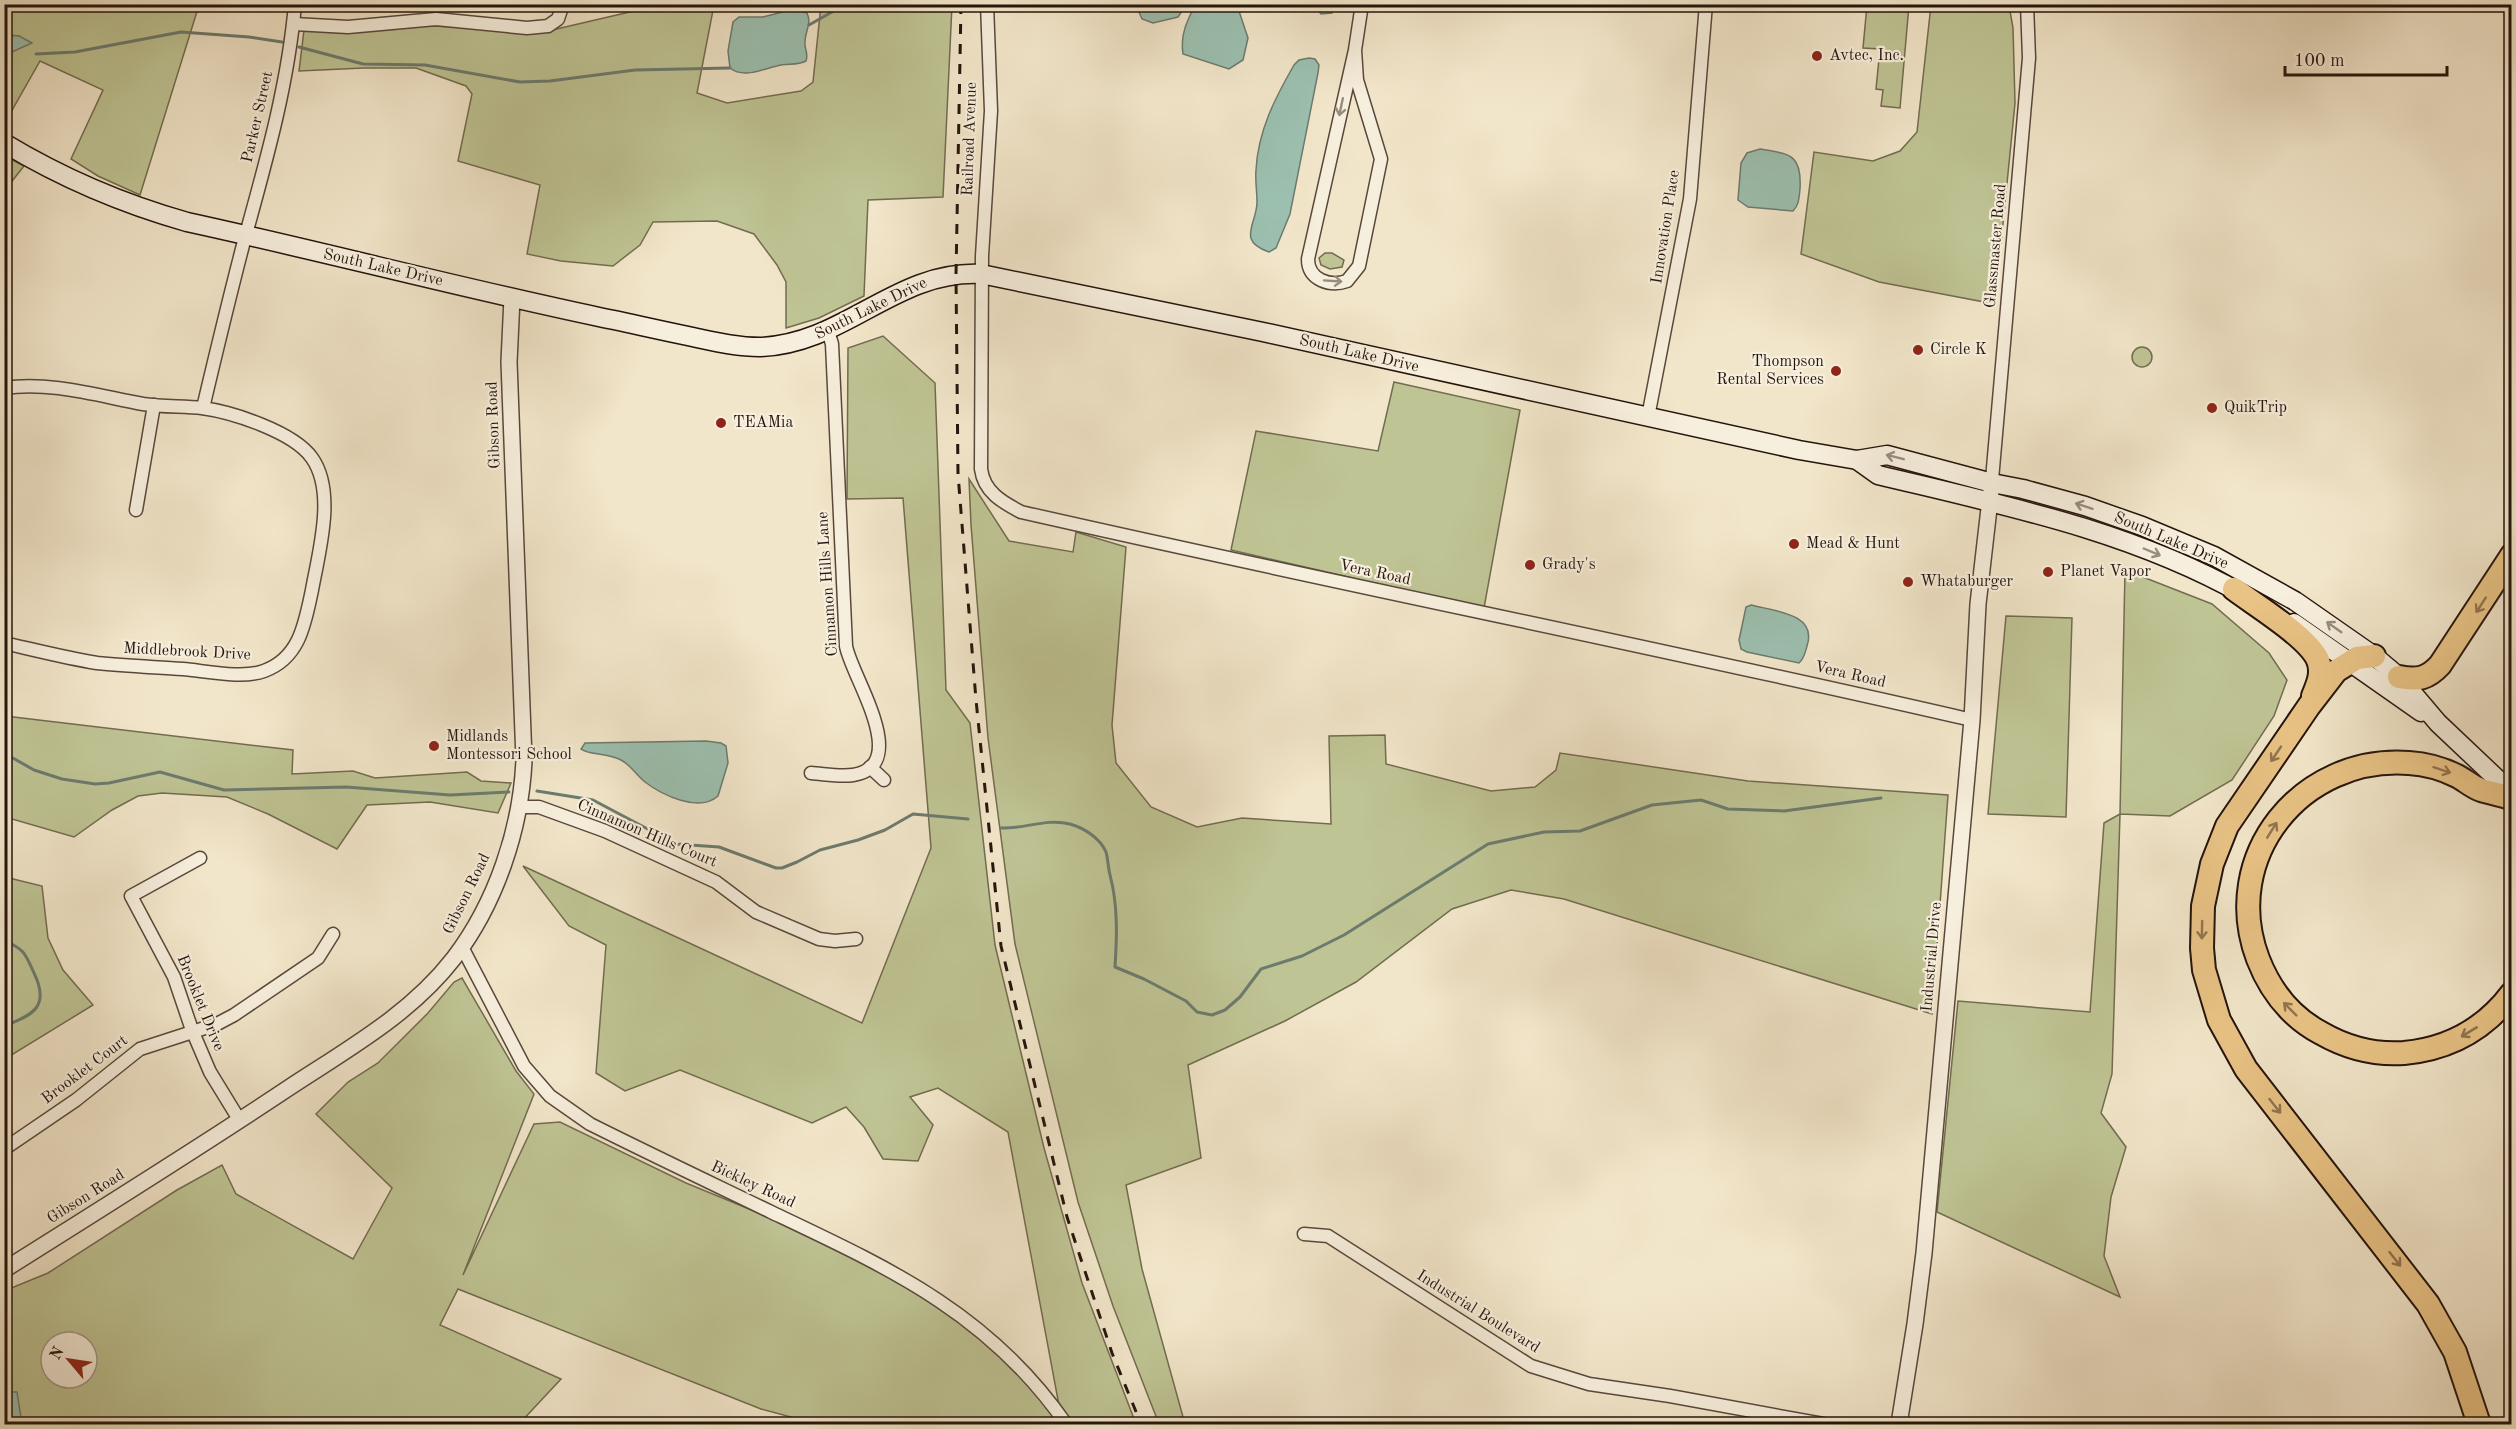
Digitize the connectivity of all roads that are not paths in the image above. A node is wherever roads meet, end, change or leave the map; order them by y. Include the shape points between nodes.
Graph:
1 (295, 4) edge
2 (563, 4) edge
3 (987, 4) edge
4 (1362, 4) edge
5 (1706, 4) edge
6 (2027, 4) edge
7 (294, 24) junction
8 (1355, 50) junction
9 (4, 143) edge
10 (246, 236) junction
11 (981, 274) junction
12 (512, 298) junction
13 (828, 331) junction
14 (4, 388) edge
15 (154, 405) junction
16 (203, 408) junction
17 (1648, 417) junction
18 (1991, 492) junction
19 (136, 510) dead end
20 (2511, 555) edge
21 (2234, 589) junction
22 (4, 643) edge
23 (2374, 656) junction
24 (2351, 661) junction
25 (2399, 677) junction
26 (2309, 706) junction
27 (1971, 720) junction
28 (2438, 723) junction
29 (870, 767) junction
30 (811, 773) dead end
31 (884, 780) dead end
32 (2511, 793) edge
33 (2511, 798) edge
34 (519, 807) junction
35 (200, 858) dead end
36 (333, 934) dead end
37 (856, 939) dead end
38 (462, 947) junction
39 (2511, 993) edge
40 (192, 1030) junction
41 (240, 1121) junction
42 (4, 1149) edge
43 (1304, 1234) dead end
44 (4, 1270) edge
45 (1066, 1425) edge
46 (1823, 1425) edge
47 (1899, 1425) edge
48 (2479, 1425) edge

1 - 7 street, Parker Street
2 - 7 street via 558,19 548,26 527,28 436,19 348,27
3 - 11 street, Railroad Avenue via 991,111
4 - 8 street
5 - 17 street, Innovation Place via 1688,216
6 - 18 street, Glassmaster Road via 2029,58
7 - 10 street, Parker Street via 280,103
8 -> 8 street via 1308,259 1314,276 1330,283 1347,281 1359,266 1381,165 1379,146 1357,80
9 - 10 main road, South Lake Drive via 117,199 179,220
10 - 12 main road, South Lake Drive
10 - 16 street
11 - 13 main road, South Lake Drive via 916,284
11 - 17 main road, South Lake Drive
11 - 27 street, Vera Road via 982,478 994,496 1021,512
12 - 13 main road, South Lake Drive via 734,346 784,344
12 - 34 street, Gibson Road via 509,362 525,728
13 - 29 street, Cinnamon Hills Lane via 832,344 846,646 879,738 878,753
14 - 15 street, Middlebrook Drive via 54,388
15 - 16 street, Middlebrook Drive
15 - 19 street
16 - 22 street, Middlebrook Drive via 288,438 311,457 320,475 324,513 308,611 289,656 264,671 214,673 96,662
17 - 18 main road, South Lake Drive via 1857,460 1887,455
18 -> 21 main road, South Lake Drive via 2128,542
23 -> 18 main road, South Lake Drive via 2295,602 2214,556 2085,506 2023,489
18 - 27 street, Industrial Drive via 1978,604
20 -> 25 highway via 2440,665 2426,678
21 - 24 main road, South Lake Drive
21 - 26 highway via 2313,652 2320,675
23 - 24 highway
23 - 25 main road, South Lake Drive
24 - 26 highway via 2336,671
24 - 28 main road, South Lake Drive
25 - 28 main road, South Lake Drive
26 -> 48 highway via 2235,812 2217,848 2201,929 2209,990 2224,1032 2246,1068 2428,1304 2455,1352
27 - 47 street, Industrial Drive via 1924,1253
28 - 32 main road, South Lake Drive
29 - 30 street via 851,775
29 - 31 street
39 -> 33 highway via 2478,1027 2431,1049 2396,1053 2342,1045 2311,1028 2272,987 2255,951 2248,901 2255,864 2271,831 2294,801 2338,774 2372,764 2411,763 2445,770 2479,789
34 - 37 street, Cinnamon Hills Court via 539,807 605,831 716,882 756,912 819,939
34 - 38 street, Gibson Road via 512,840 493,889
35 - 40 street, Brooklet Drive via 131,896 169,965
36 - 40 street, Brooklet Court via 318,958 234,1016
38 - 41 street, Gibson Road via 422,993 393,1018
38 - 45 street, Bickley Road via 524,1066 559,1102 590,1124 868,1258 928,1292 1005,1354
40 - 41 street, Brooklet Drive via 210,1072
40 - 42 street, Brooklet Court via 140,1049 69,1105
41 - 44 street, Gibson Road
43 - 46 street, Industrial Boulevard via 1328,1236 1509,1353 1547,1372 1589,1384

